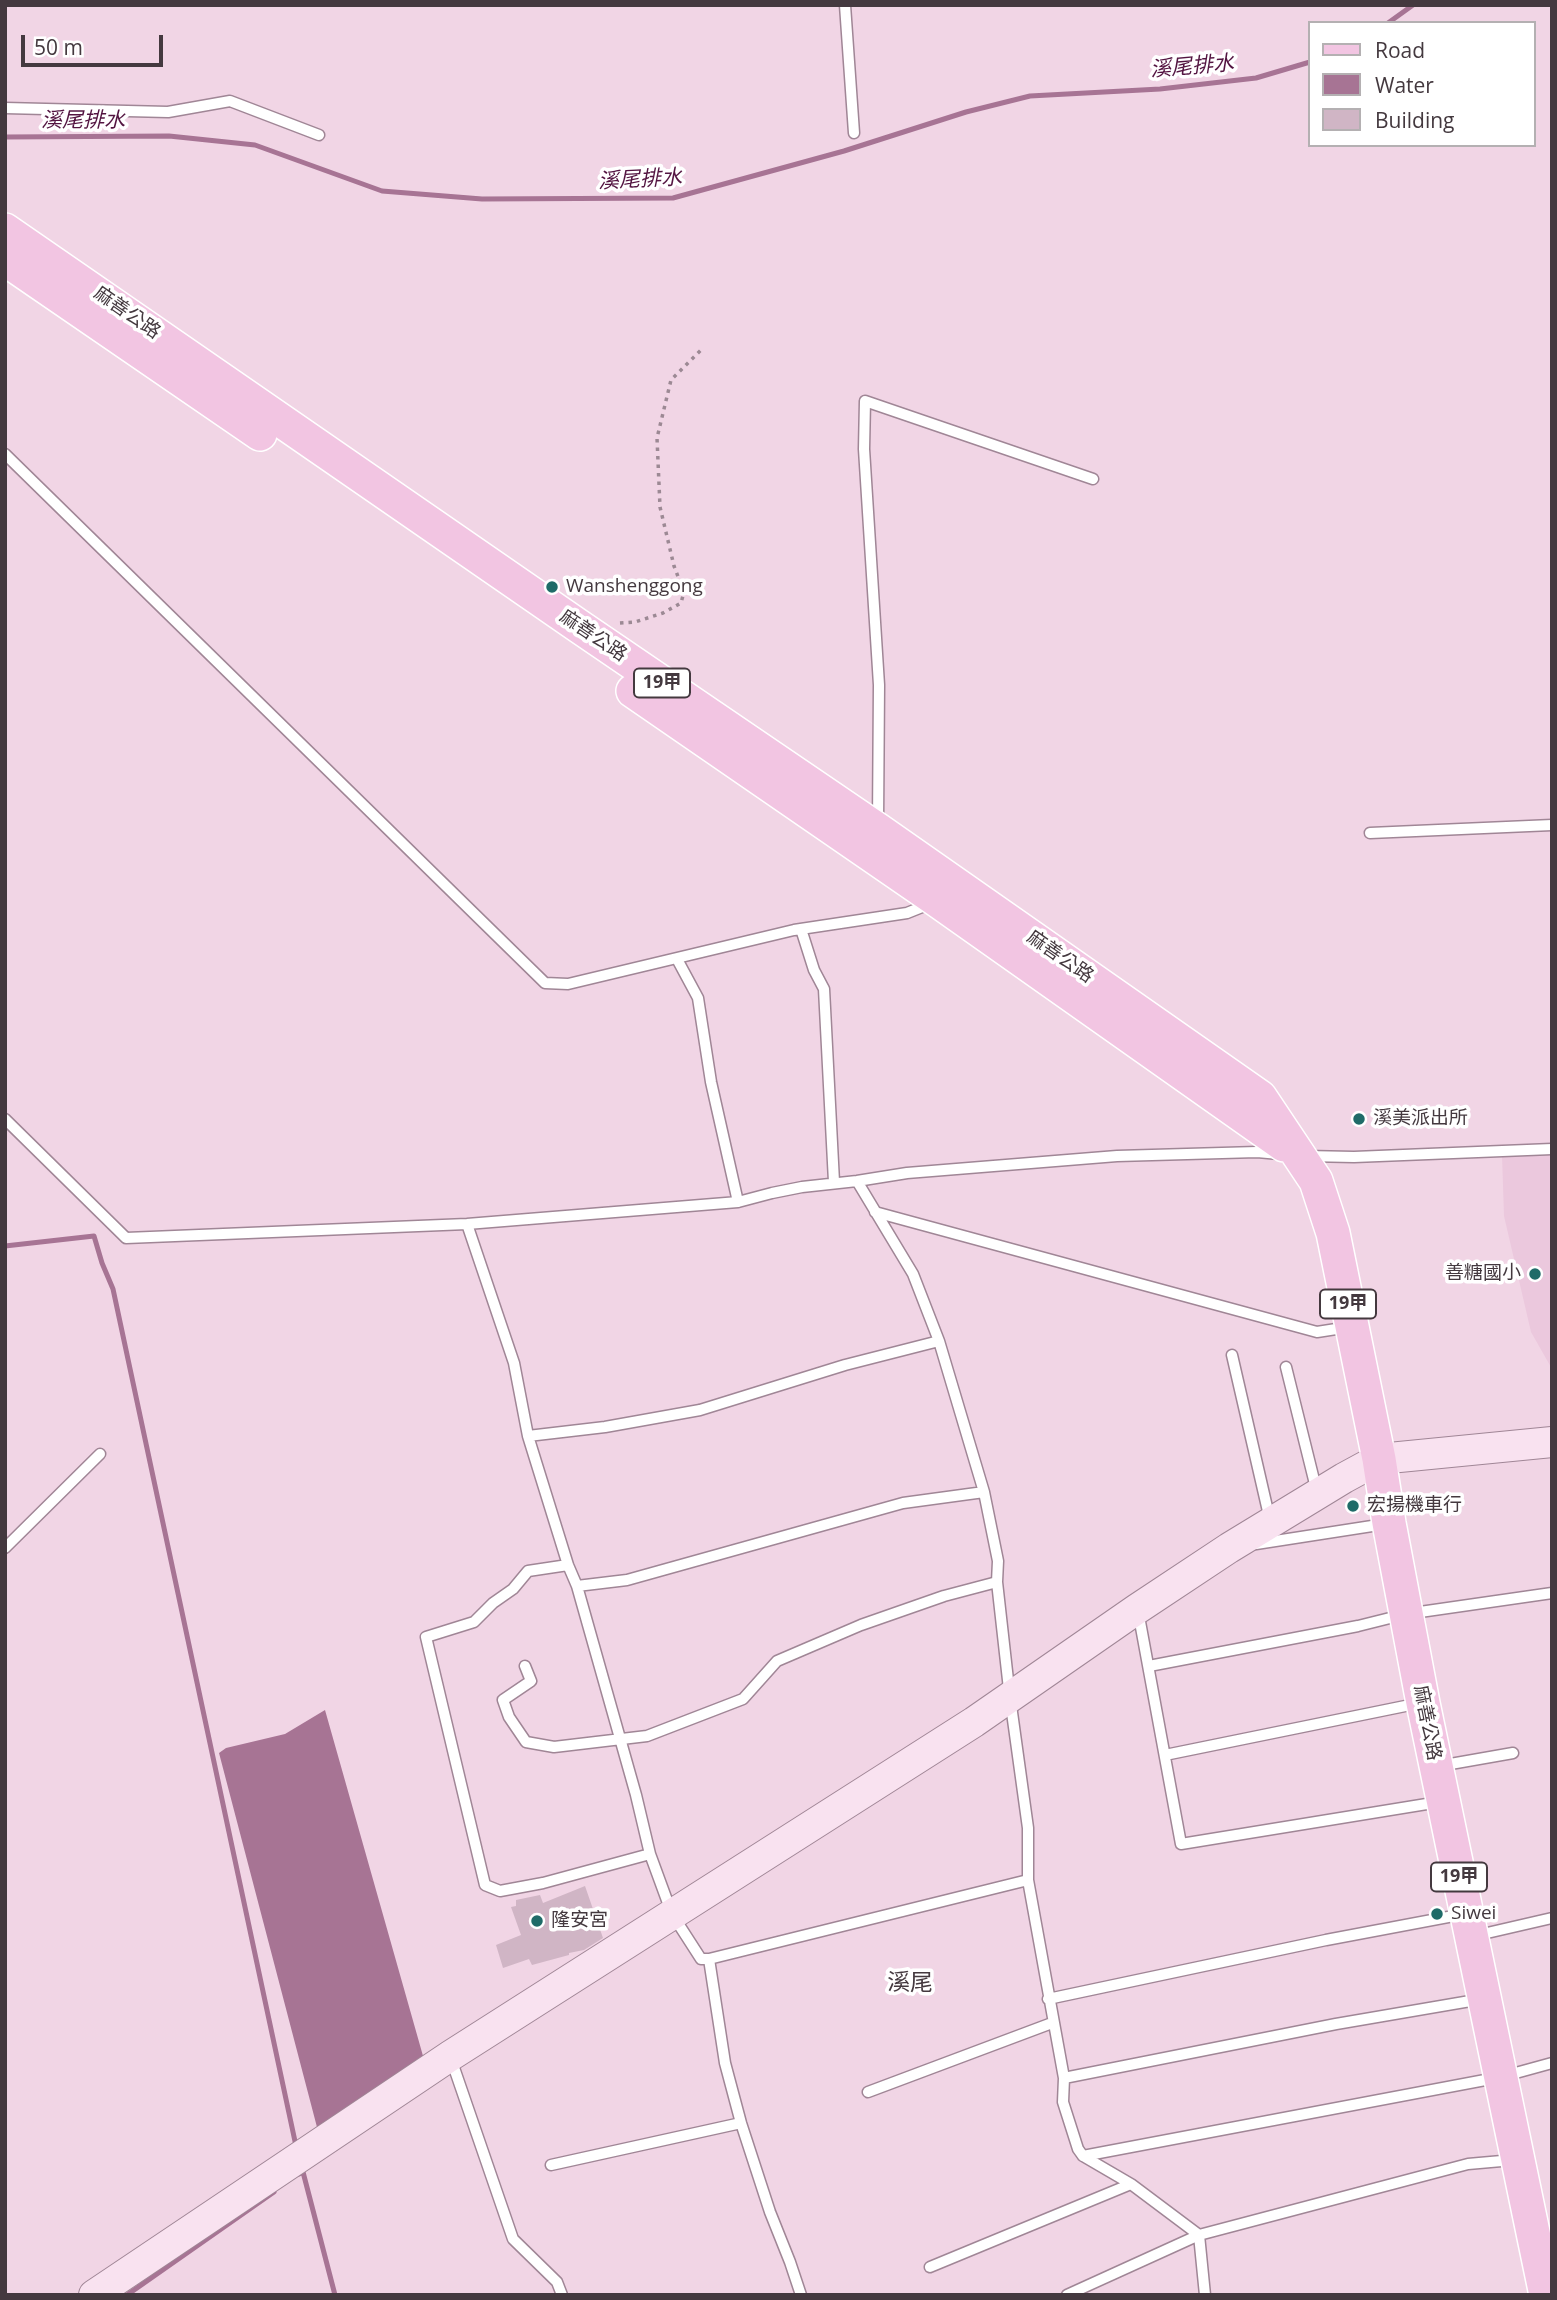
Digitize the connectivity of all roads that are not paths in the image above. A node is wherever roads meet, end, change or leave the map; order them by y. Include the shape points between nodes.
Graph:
1 (845, 5) edge
2 (5, 108) edge
3 (854, 133) dead end
4 (319, 135) dead end
5 (7, 240) edge
6 (5, 454) edge
7 (1093, 479) dead end
8 (1552, 825) edge
9 (878, 830) junction
10 (1370, 832) dead end
11 (945, 891) junction
12 (802, 929) junction
13 (677, 959) junction
14 (5, 1119) edge
15 (1552, 1149) edge
16 (1300, 1156) junction
17 (857, 1181) junction
18 (834, 1182) junction
19 (738, 1202) junction
20 (875, 1212) junction
21 (467, 1224) junction
22 (1352, 1326) junction
23 (939, 1341) junction
24 (1232, 1355) dead end
25 (1286, 1367) dead end
26 (528, 1436) junction
27 (1552, 1442) edge
28 (100, 1454) dead end
29 (1379, 1459) junction
30 (984, 1492) junction
31 (1318, 1495) junction
32 (1270, 1523) junction
33 (1389, 1523) junction
34 (5, 1548) edge
35 (1229, 1548) junction
36 (568, 1565) junction
37 (997, 1582) junction
38 (577, 1586) junction
39 (1552, 1593) edge
40 (1137, 1609) junction
41 (1406, 1614) junction
42 (525, 1665) dead end
43 (1149, 1666) junction
44 (1010, 1698) junction
45 (1423, 1703) junction
46 (621, 1741) junction
47 (1513, 1753) dead end
48 (1165, 1755) junction
49 (1436, 1767) junction
50 (1443, 1801) junction
51 (650, 1854) junction
52 (1028, 1880) junction
53 (672, 1914) junction
54 (1552, 1918) edge
55 (1469, 1925) junction
56 (709, 1959) junction
57 (1484, 1998) junction
58 (1048, 1999) junction
59 (1052, 2023) junction
60 (450, 2056) junction
61 (1552, 2063) edge
62 (1502, 2077) junction
63 (1063, 2078) junction
64 (869, 2092) dead end
65 (741, 2123) junction
66 (1083, 2156) junction
67 (1519, 2160) junction
68 (551, 2165) dead end
69 (1131, 2184) junction
70 (1199, 2235) junction
71 (930, 2267) dead end
72 (94, 2295) edge
73 (562, 2295) edge
74 (800, 2295) edge
75 (1067, 2295) edge
76 (1205, 2295) edge
77 (1546, 2295) edge

1 - 3 lane
2 - 4 lane via 168,112 230,101
5 - 9 main road, 麻善公路 / 19甲
5 - 11 main road, 麻善公路 / 19甲
6 - 13 lane via 545,983 568,984
7 - 9 lane via 865,401 879,685
8 - 10 lane
9 - 11 main road, 麻善公路 / 19甲
11 - 12 lane via 907,913
11 - 16 main road, 麻善公路 / 19甲 via 1260,1097
12 - 13 lane
12 - 18 lane via 824,989
13 - 19 lane via 698,998
14 - 21 lane via 126,1238
15 - 16 lane
16 - 17 lane via 1257,1152 1117,1156
16 - 22 main road, 麻善公路 / 19甲 via 1328,1213
17 - 18 lane
17 - 20 lane
18 - 19 lane
19 - 21 lane
20 - 22 lane via 1317,1332
20 - 23 lane via 914,1274
21 - 26 lane via 514,1363
22 - 29 main road, 麻善公路 / 19甲
23 - 26 lane via 701,1410
23 - 30 lane
24 - 32 lane
25 - 31 lane
26 - 36 lane
27 - 29 street
28 - 34 lane
29 - 31 street
29 - 33 main road, 麻善公路 / 19甲
30 - 37 lane via 998,1561
30 - 38 lane via 903,1503 627,1580
31 - 32 street
32 - 35 street
33 - 35 lane
33 - 41 main road, 麻善公路 / 19甲
35 - 40 street
36 - 38 lane
36 - 51 lane via 528,1571 474,1622 426,1637 485,1885 500,1891 543,1883
37 - 44 lane
37 - 46 lane via 861,1625 777,1661 743,1699 647,1737
38 - 46 lane
39 - 41 lane
40 - 43 lane
40 - 44 street
41 - 43 lane
41 - 45 main road, 麻善公路 / 19甲
42 - 46 lane via 531,1681 502,1700 526,1742 554,1747
43 - 48 lane
44 - 52 lane via 1028,1828
44 - 53 street
45 - 48 lane
45 - 49 main road, 麻善公路 / 19甲
46 - 51 lane
47 - 49 lane
48 - 50 lane via 1181,1844
49 - 50 main road, 麻善公路 / 19甲
50 - 55 main road, 麻善公路 / 19甲
51 - 53 lane
52 - 56 lane
52 - 58 lane
53 - 56 lane via 701,1959
53 - 60 street
54 - 55 lane
55 - 57 main road, 麻善公路 / 19甲
55 - 58 lane via 1326,1940
56 - 65 lane via 725,2063
57 - 62 main road, 麻善公路 / 19甲
57 - 63 lane
58 - 59 lane
59 - 63 lane
59 - 64 lane
60 - 72 street
60 - 73 lane via 513,2239 557,2282
61 - 62 lane
62 - 66 lane
62 - 67 main road, 麻善公路 / 19甲
63 - 66 lane via 1063,2102
65 - 68 lane
65 - 74 lane
66 - 69 lane
67 - 70 lane via 1468,2164
67 - 77 main road, 麻善公路 / 19甲
69 - 70 lane
69 - 71 lane
70 - 75 lane
70 - 76 lane

